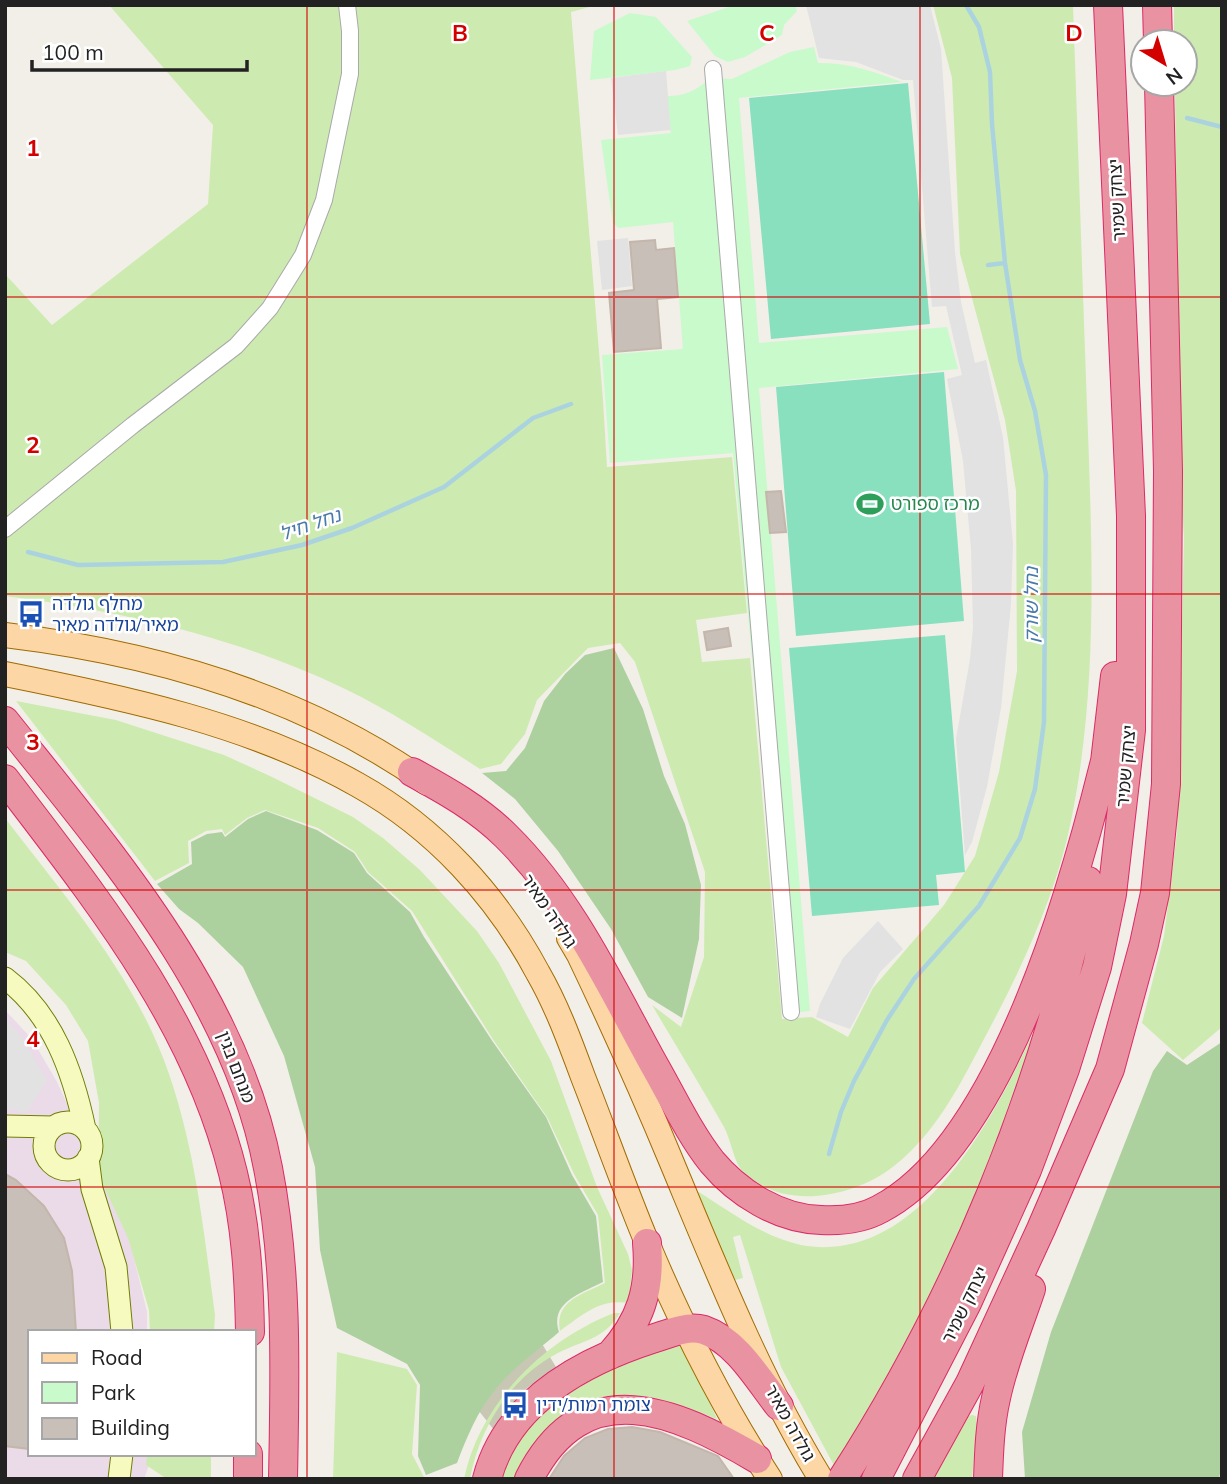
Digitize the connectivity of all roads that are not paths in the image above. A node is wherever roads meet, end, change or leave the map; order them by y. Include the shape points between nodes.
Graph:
1 (347, 5) edge
2 (1108, 5) edge
3 (1157, 5) edge
4 (1158, 28) edge
5 (713, 69) dead end
6 (1159, 98) edge
7 (1126, 397) junction
8 (5, 529) edge
9 (5, 635) edge
10 (5, 674) edge
11 (8, 725) edge
12 (1105, 761) junction
13 (412, 772) junction
14 (5, 779) edge
15 (5, 978) edge
16 (791, 1012) dead end
17 (1110, 1069) junction
18 (70, 1078) junction
19 (56, 1125) junction
20 (5, 1126) edge
21 (85, 1129) junction
22 (5, 1132) edge
23 (46, 1156) junction
24 (88, 1158) junction
25 (64, 1170) junction
26 (103, 1222) junction
27 (647, 1243) junction
28 (684, 1329) junction
29 (122, 1330) edge
30 (250, 1330) edge
31 (610, 1355) junction
32 (779, 1406) junction
33 (122, 1456) edge
34 (248, 1456) edge
35 (763, 1469) edge
36 (821, 1478) edge
37 (119, 1479) edge
38 (248, 1479) edge
39 (283, 1479) edge
40 (486, 1479) edge
41 (529, 1479) edge
42 (842, 1479) edge
43 (876, 1479) edge
44 (917, 1479) edge
45 (988, 1479) edge

1 - 8 street via 350,74 324,201 303,255 270,308 236,346
2 - 7 highway, יצחק שמיר
3 - 4 highway
5 - 16 street
6 - 17 highway, יצחק שמיר via 1168,471 1166,784 1152,905
7 - 12 highway via 1118,627
7 - 43 highway, יצחק שמיר via 1131,730 1112,894 1097,967 1027,1170 967,1303
9 - 13 main road, גולדה מאיר via 133,657 238,686 337,728
10 - 27 main road via 172,713 281,748 360,786 444,849 494,904 539,973
11 - 39 highway, מנחם בגין via 182,958 221,1026 248,1095 268,1165 279,1235 284,1309
12 - 13 highway via 1048,954 989,1085 948,1149 916,1183 879,1210 830,1220 785,1214 761,1203 712,1161 589,948 539,873 481,815
12 - 42 highway via 1075,944 1033,1082 961,1264
13 - 32 main road, גולדה מאיר via 499,845 552,909 579,955 726,1296
14 - 30 highway, מנחם בגין via 118,930 191,1052 234,1174 244,1229
15 - 18 street via 42,1015 57,1040
17 - 44 highway, יצחק שמיר via 975,1371
17 - 45 highway via 1004,1366 990,1426
18 - 19 street via 66,1107
18 - 21 street
19 - 20 street
19 - 21 street via 73,1122
19 - 23 street via 44,1140
21 - 24 street via 92,1140
22 - 23 street
23 - 25 street
24 - 25 street via 78,1168
24 - 26 street
25 - 26 street
26 - 29 street via 116,1267
27 - 28 main road
27 - 31 highway via 644,1300
28 - 31 highway
28 - 32 highway via 702,1329 723,1341
28 - 35 main road
31 - 40 highway via 534,1401 500,1444
32 - 36 main road, גולדה מאיר
33 - 37 street
34 - 38 highway
35 - 41 highway via 709,1432 654,1412 628,1409 607,1411 560,1435 539,1458

